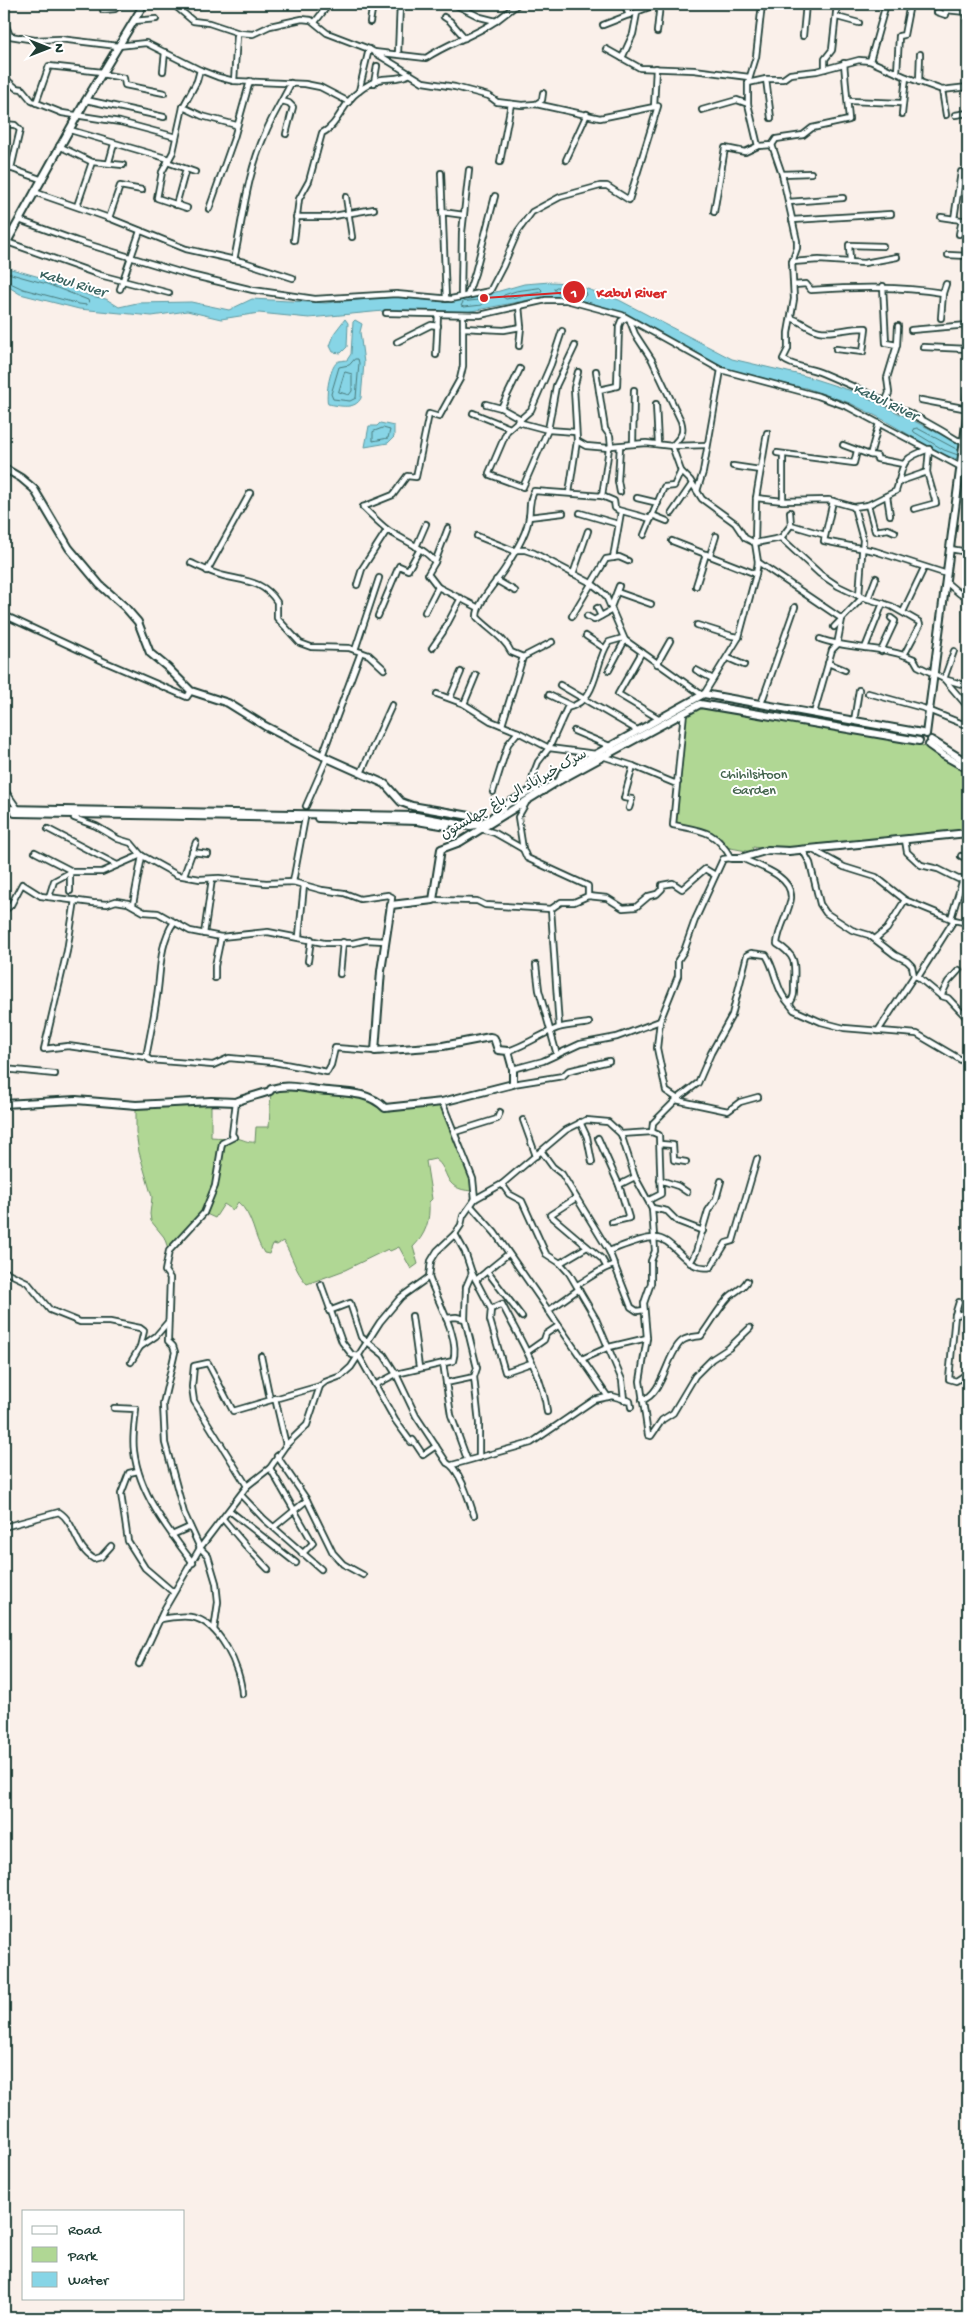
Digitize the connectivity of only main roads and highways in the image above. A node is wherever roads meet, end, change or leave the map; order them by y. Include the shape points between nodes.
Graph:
1 (144, 4) edge
2 (7, 242) road end
3 (968, 392) edge
4 (968, 409) edge
5 (965, 443) edge
6 (4, 468) edge
7 (924, 733) junction
8 (919, 741) junction
9 (930, 742) junction
10 (612, 748) junction
11 (968, 763) edge
12 (968, 769) edge
13 (543, 791) junction
14 (4, 809) edge
15 (4, 813) edge
16 (348, 816) junction
17 (480, 826) junction
18 (968, 833) edge
19 (731, 858) road end
20 (4, 1104) edge

1 - 2 main road
3 - 4 main road
4 - 5 main road
5 - 7 main road
6 - 17 main road via 34,489 69,548 100,585 138,622 150,654 191,691 228,703 324,757 385,784 401,802 475,818
7 - 8 main road
7 - 9 main road
7 - 10 main road via 703,694
8 - 9 main road, سرک خیرآباد الی باغ چهلستون via 923,746
8 - 10 main road, سرک خیرآباد الی باغ چهلستون via 706,703
9 - 11 main road
9 - 12 main road via 943,755
10 - 13 main road, سرک خیرآباد الی باغ چهلستون
13 - 17 main road, سرک خیرآباد الی باغ چهلستون
13 - 17 main road via 531,790
14 - 16 main road
15 - 16 main road
16 - 17 main road
17 - 20 main road, سرک خیرآباد الی باغ چهلستون via 441,849 432,900 391,905 375,1051 443,1046 490,1037 494,1038 498,1050 508,1051 513,1084 442,1102 385,1108 351,1091 287,1086 236,1102 136,1105 76,1100
18 - 19 main road via 768,850

